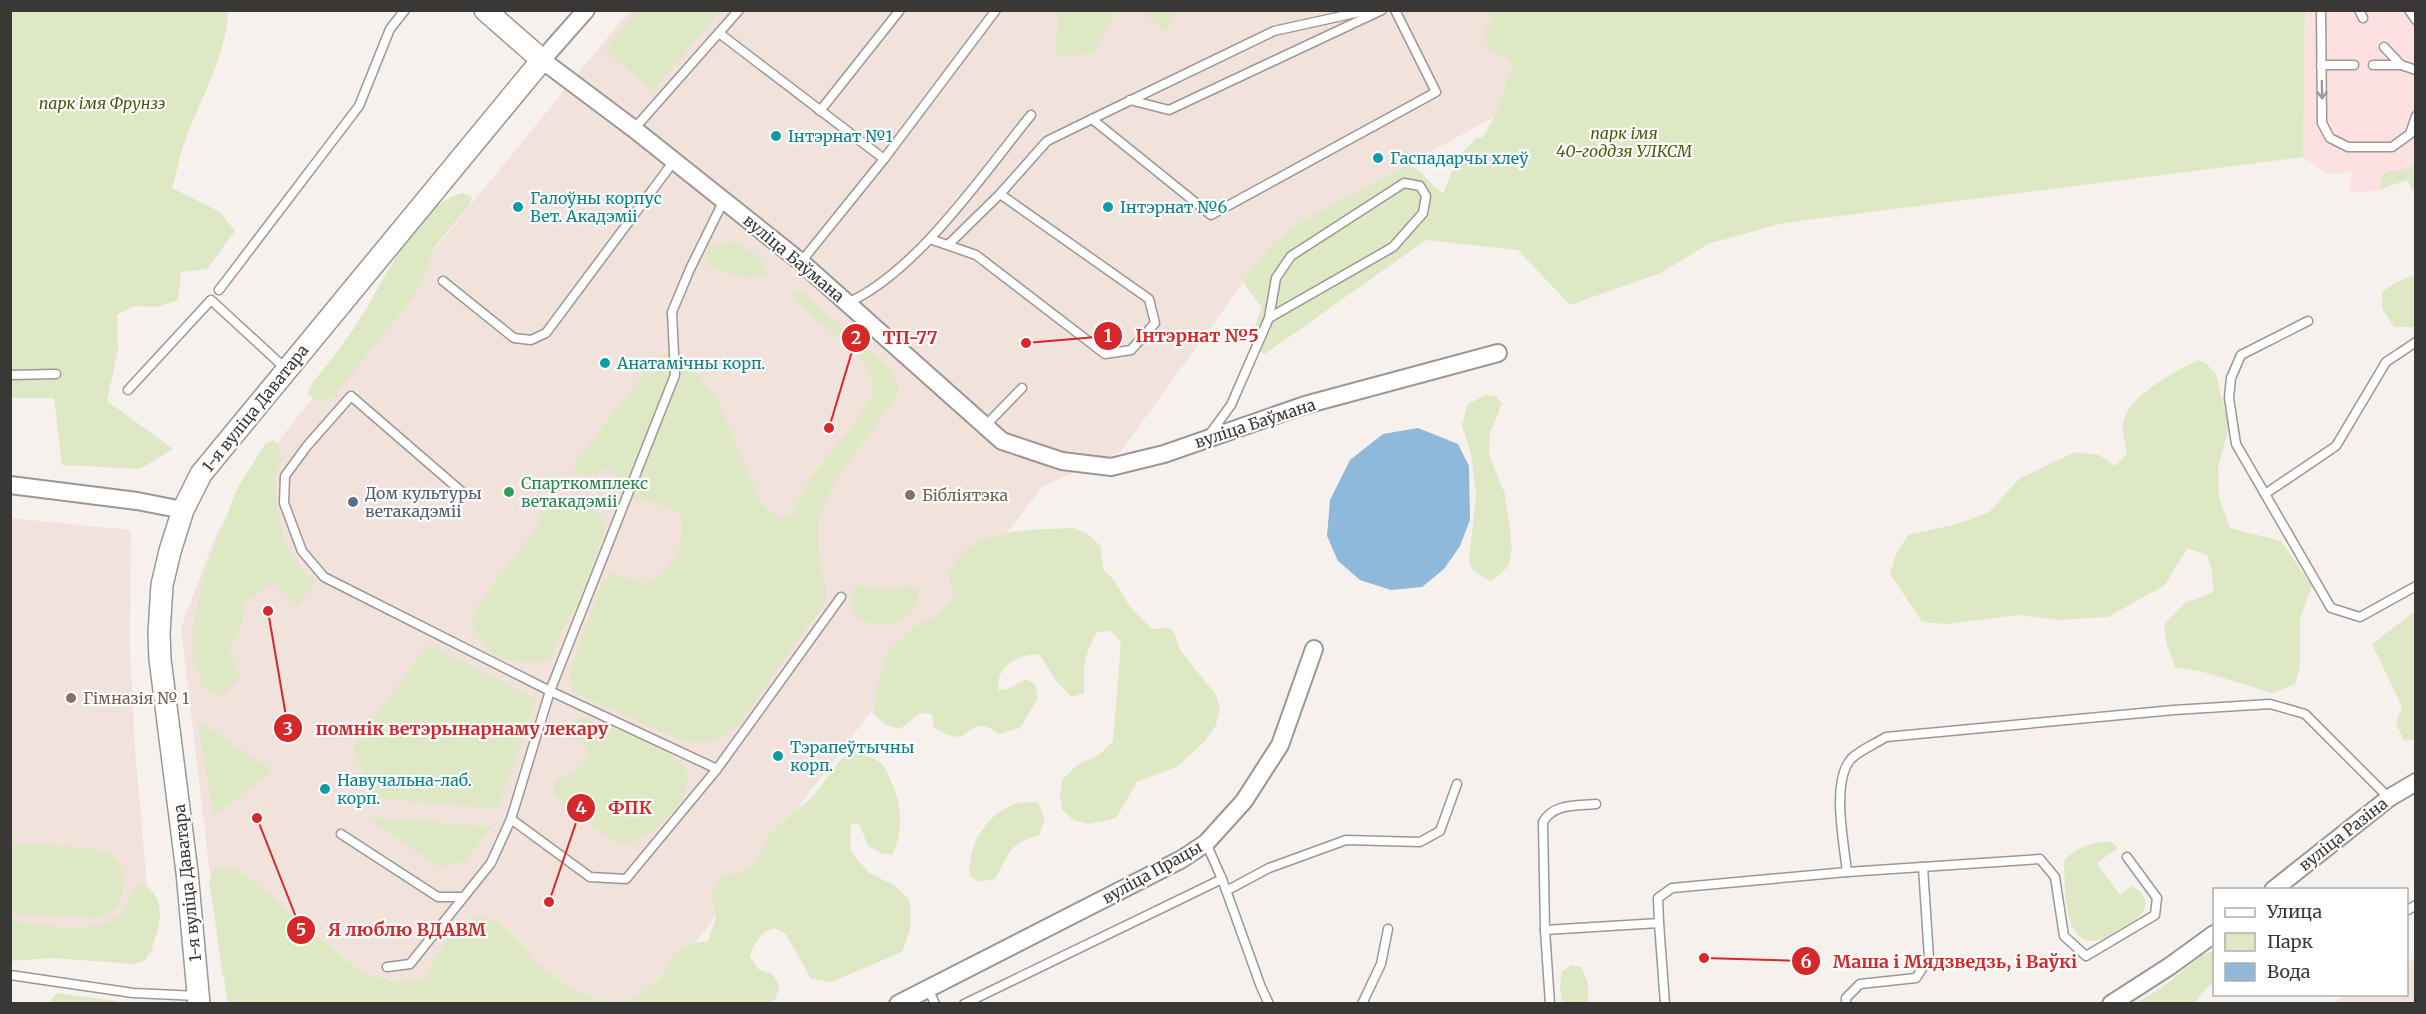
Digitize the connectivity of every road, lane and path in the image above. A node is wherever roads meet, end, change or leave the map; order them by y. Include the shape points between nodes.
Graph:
1 (405, 10) edge
2 (484, 10) edge
3 (586, 10) edge
4 (739, 10) edge
5 (900, 10) edge
6 (996, 10) edge
7 (1369, 10) edge
8 (1382, 10) edge
9 (1395, 10) edge
10 (2321, 10) edge
11 (2409, 10) edge
12 (2415, 20) edge
13 (719, 33) junction
14 (2384, 46) dead end
15 (542, 60) junction
16 (2321, 65) junction
17 (2354, 65) dead end
18 (2373, 65) dead end
19 (2400, 65) junction
20 (2415, 70) edge
21 (1130, 100) junction
22 (820, 111) junction
23 (1030, 115) dead end
24 (2415, 117) edge
25 (1092, 119) junction
26 (634, 129) junction
27 (884, 159) junction
28 (674, 160) junction
29 (1000, 194) junction
30 (723, 200) junction
31 (930, 239) junction
32 (949, 244) junction
33 (801, 262) junction
34 (443, 281) dead end
35 (219, 290) dead end
36 (847, 303) junction
37 (1269, 318) junction
38 (2308, 321) dead end
39 (2415, 342) edge
40 (1498, 353) dead end
41 (287, 369) junction
42 (56, 374) dead end
43 (10, 375) edge
44 (1022, 388) dead end
45 (128, 390) dead end
46 (985, 426) junction
47 (1205, 440) junction
48 (10, 485) edge
49 (462, 492) dead end
50 (2265, 494) junction
51 (183, 510) junction
52 (2415, 586) edge
53 (841, 597) dead end
54 (1314, 649) dead end
55 (550, 692) junction
56 (717, 769) junction
57 (2415, 782) edge
58 (1457, 784) dead end
59 (2389, 798) junction
60 (1596, 804) dead end
61 (511, 819) junction
62 (341, 834) dead end
63 (1206, 843) junction
64 (2127, 857) dead end
65 (1923, 867) junction
66 (1847, 872) junction
67 (1222, 879) junction
68 (2275, 888) edge
69 (1226, 891) junction
70 (462, 897) junction
71 (1659, 923) junction
72 (1388, 929) dead end
73 (1545, 930) junction
74 (2213, 935) edge
75 (387, 967) dead end
76 (10, 975) edge
77 (134, 993) junction
78 (932, 996) edge
79 (199, 1000) edge
80 (134, 1004) edge
81 (898, 1004) edge
82 (964, 1004) edge
83 (1269, 1004) edge
84 (1362, 1004) edge
85 (1550, 1004) edge
86 (1665, 1004) edge
87 (1846, 1004) edge
88 (2111, 1004) edge

1 - 35 lane via 390,29 359,106
2 - 15 street, вуліца Баўмана
3 - 15 street, 1-я вуліца Даватара
4 - 13 lane
5 - 22 lane
6 - 27 lane
7 - 21 lane via 1274,31
8 - 21 lane via 1169,110
9 - 25 lane via 1436,92 1211,215
10 - 16 lane
11 - 12 lane
13 - 22 lane
13 - 26 lane
14 - 19 lane
15 - 26 street, вуліца Баўмана
15 - 41 street, 1-я вуліца Даватара
16 - 17 lane
16 -> 24 lane via 2322,123 2330,138 2348,147 2392,147 2410,134
18 - 19 lane
19 - 20 lane
21 - 25 lane
22 - 27 lane
23 - 31 lane
25 - 29 lane via 1047,141
26 - 28 street, вуліца Баўмана
27 - 33 lane
28 - 30 street, вуліца Баўмана
28 - 34 lane via 546,333 531,340 514,338
29 - 32 lane
29 - 32 lane via 1149,299 1155,322 1131,350 1105,354 976,255
30 - 33 street, вуліца Баўмана
30 - 55 lane via 672,312 675,375
31 - 32 lane
31 - 36 lane via 867,294
33 - 36 street, вуліца Баўмана
36 - 46 street, вуліца Баўмана
37 - 37 lane via 1393,248 1423,213 1426,196 1420,186 1404,183 1291,256 1276,278
37 - 47 lane via 1231,405
38 - 50 lane via 2241,355 2231,378 2229,398 2236,444
39 - 50 lane via 2386,362 2336,446
40 - 47 street, вуліца Баўмана via 1305,405
41 - 45 lane via 211,300
41 - 51 street, 1-я вуліца Даватара via 201,474
42 - 43 lane
44 - 46 lane
46 - 47 street, вуліца Баўмана via 1002,441 1062,461 1111,466
48 - 51 street
49 - 55 lane via 351,396 285,476 284,503 302,551 324,578
50 - 52 lane via 2331,608 2360,617
51 - 79 street, 1-я вуліца Даватара via 162,585 159,633
53 - 56 lane
54 - 63 street, вуліца Працы via 1280,745 1244,801
55 - 56 lane
55 - 61 lane
56 - 61 lane via 626,879 590,878
57 - 59 street, вуліца Разіна
58 - 69 lane via 1440,831 1420,842 1346,840 1269,868
59 - 66 lane via 2305,714 2270,704 1886,737 1853,757 1845,768 1840,786
59 - 68 street, вуліца Разіна
60 - 73 lane via 1561,807 1549,812 1543,822
61 - 70 lane via 491,863
62 - 70 lane via 438,897
63 - 67 lane
63 - 78 street, вуліца Працы
64 - 65 lane via 2157,898 2155,915 2086,956 2064,936 2055,877 2040,859
65 - 66 lane
65 - 87 lane via 1929,958 1916,978 1860,984 1846,998
66 - 71 lane via 1672,888 1658,898
67 - 69 lane
67 - 82 lane
69 - 83 lane
70 - 75 lane via 410,964
71 - 73 lane
71 - 86 lane
72 - 84 lane via 1381,964
73 - 85 lane
74 - 88 street
76 - 77 lane
77 - 79 lane
77 - 80 lane
78 - 81 street, вуліца Працы

